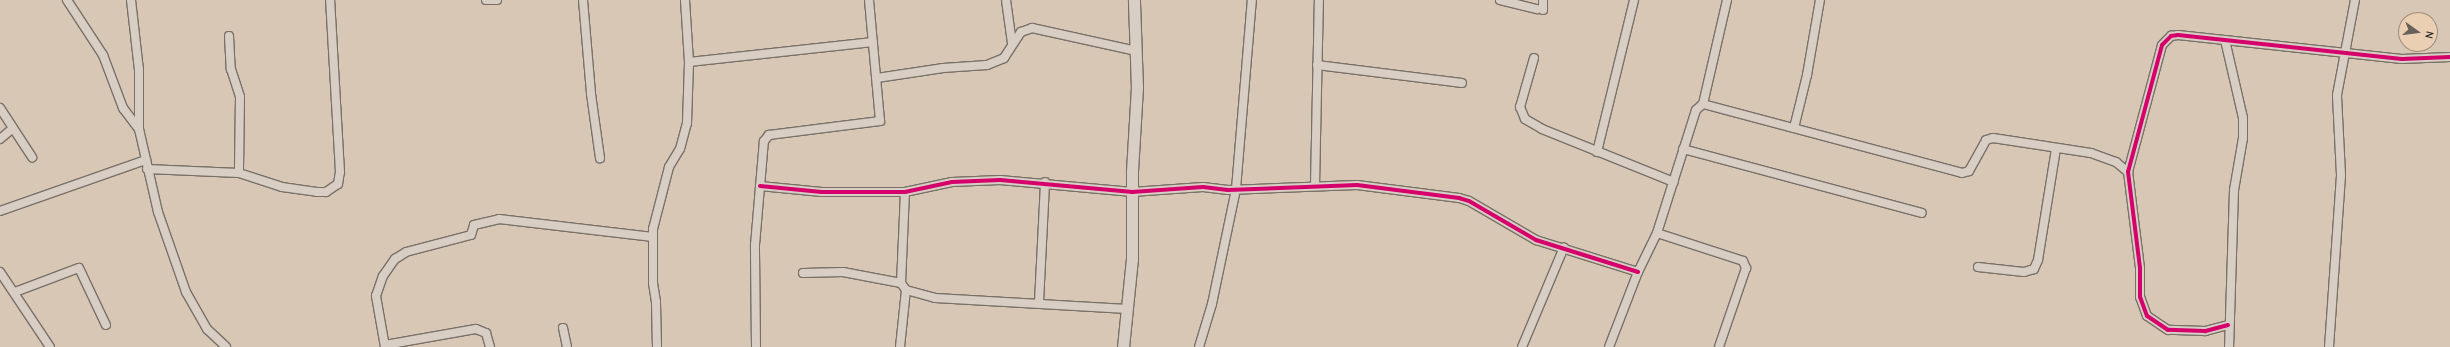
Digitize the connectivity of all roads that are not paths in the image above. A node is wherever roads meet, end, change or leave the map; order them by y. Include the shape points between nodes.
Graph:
1 (67, 0) edge
2 (131, 0) edge
3 (330, 0) edge
4 (486, 0) edge
5 (497, 0) edge
6 (583, 0) edge
7 (685, 0) edge
8 (869, 0) edge
9 (1006, 0) edge
10 (1134, 0) edge
11 (1252, 0) edge
12 (1319, 0) edge
13 (1500, 0) edge
14 (1544, 0) edge
15 (1634, 0) edge
16 (1726, 0) edge
17 (1820, 0) edge
18 (2355, 0) edge
19 (229, 36) dead end
20 (2225, 40) junction
21 (873, 42) junction
22 (1012, 43) junction
23 (1137, 51) junction
24 (2345, 53) junction
25 (2450, 57) edge
26 (1534, 58) dead end
27 (689, 62) junction
28 (1317, 64) junction
29 (877, 78) junction
30 (1462, 83) dead end
31 (1703, 104) junction
32 (0, 108) edge
33 (1794, 128) junction
34 (12, 129) junction
35 (138, 129) junction
36 (0, 139) edge
37 (1683, 149) junction
38 (2056, 149) junction
39 (1597, 152) junction
40 (32, 158) dead end
41 (600, 158) dead end
42 (147, 164) junction
43 (2128, 172) junction
44 (239, 173) junction
45 (1045, 182) junction
46 (1674, 182) junction
47 (760, 186) junction
48 (1315, 186) junction
49 (1236, 189) junction
50 (905, 192) junction
51 (1132, 192) junction
52 (0, 211) edge
53 (1922, 213) dead end
54 (1657, 233) junction
55 (653, 237) junction
56 (1564, 247) junction
57 (1978, 267) dead end
58 (0, 272) edge
59 (1638, 272) junction
60 (803, 273) dead end
61 (904, 286) junction
62 (15, 292) junction
63 (1039, 302) junction
64 (1128, 309) junction
65 (106, 325) dead end
66 (2228, 325) junction
67 (563, 328) dead end
68 (385, 346) edge
69 (50, 347) edge
70 (226, 347) edge
71 (490, 347) edge
72 (567, 347) edge
73 (657, 347) edge
74 (756, 347) edge
75 (900, 347) edge
76 (1123, 347) edge
77 (1199, 347) edge
78 (1522, 347) edge
79 (1609, 347) edge
80 (1719, 347) edge
81 (2229, 347) edge
82 (2329, 347) edge

1 - 35 street via 103,55 123,108
2 - 35 street via 140,70
3 - 44 street via 340,172 338,184 326,192 317,192 282,187
4 - 5 street
6 - 41 street via 590,94
7 - 27 street
8 - 21 street
9 - 22 street
10 - 23 street
11 - 49 street
12 - 28 street
13 - 14 street via 1540,9
15 - 39 street
16 - 31 street
17 - 33 street via 1807,75
18 - 24 street
19 - 44 street via 231,69 240,97
20 - 24 street
20 - 43 street via 2171,36 2162,45
20 - 66 street via 2244,118 2234,190
21 - 27 street
21 - 29 street
22 - 23 street via 1021,32 1032,28
22 - 29 street via 1004,58 987,66 943,68
23 - 51 street
24 - 25 street via 2402,59
24 - 82 street via 2337,95 2341,175
26 - 39 street via 1520,107 1525,119 1542,129
27 - 55 street via 687,123 680,149 669,167
28 - 30 street
28 - 48 street
29 - 47 street via 880,121 769,135 764,141 762,152
31 - 33 street
31 - 37 street via 1696,110
32 - 34 street
33 - 38 street via 1962,173 1969,171 1989,138
34 - 36 street
34 - 40 street
35 - 42 street
37 - 46 street
37 - 53 street
38 - 43 street via 2091,154 2116,162
38 - 57 street via 2038,260 2034,269 2024,272
39 - 46 street
42 - 44 street
42 - 52 street
42 - 70 street via 168,248 186,292 207,329
43 - 66 street via 2140,268 2140,297 2147,316 2168,330 2205,331
45 - 50 street via 952,182
45 - 51 street
45 - 63 street
46 - 54 street
47 - 50 street via 822,192
47 - 74 street via 755,245
48 - 49 street
48 - 56 street via 1357,184 1459,198 1536,240
49 - 51 street via 1203,187
49 - 77 street via 1212,304
50 - 61 street
51 - 64 street via 1132,259
54 - 59 street
54 - 80 street via 1743,260 1746,268
55 - 68 street via 499,219 474,225 471,235 406,252 395,259 383,276 376,296
55 - 73 street
56 - 59 street
56 - 78 street
58 - 62 street
59 - 79 street
60 - 61 street via 843,272
61 - 63 street via 935,298
61 - 75 street
62 - 65 street via 79,268
62 - 69 street
63 - 64 street
64 - 76 street
66 - 81 street
67 - 72 street
68 - 71 street via 476,329 486,333

